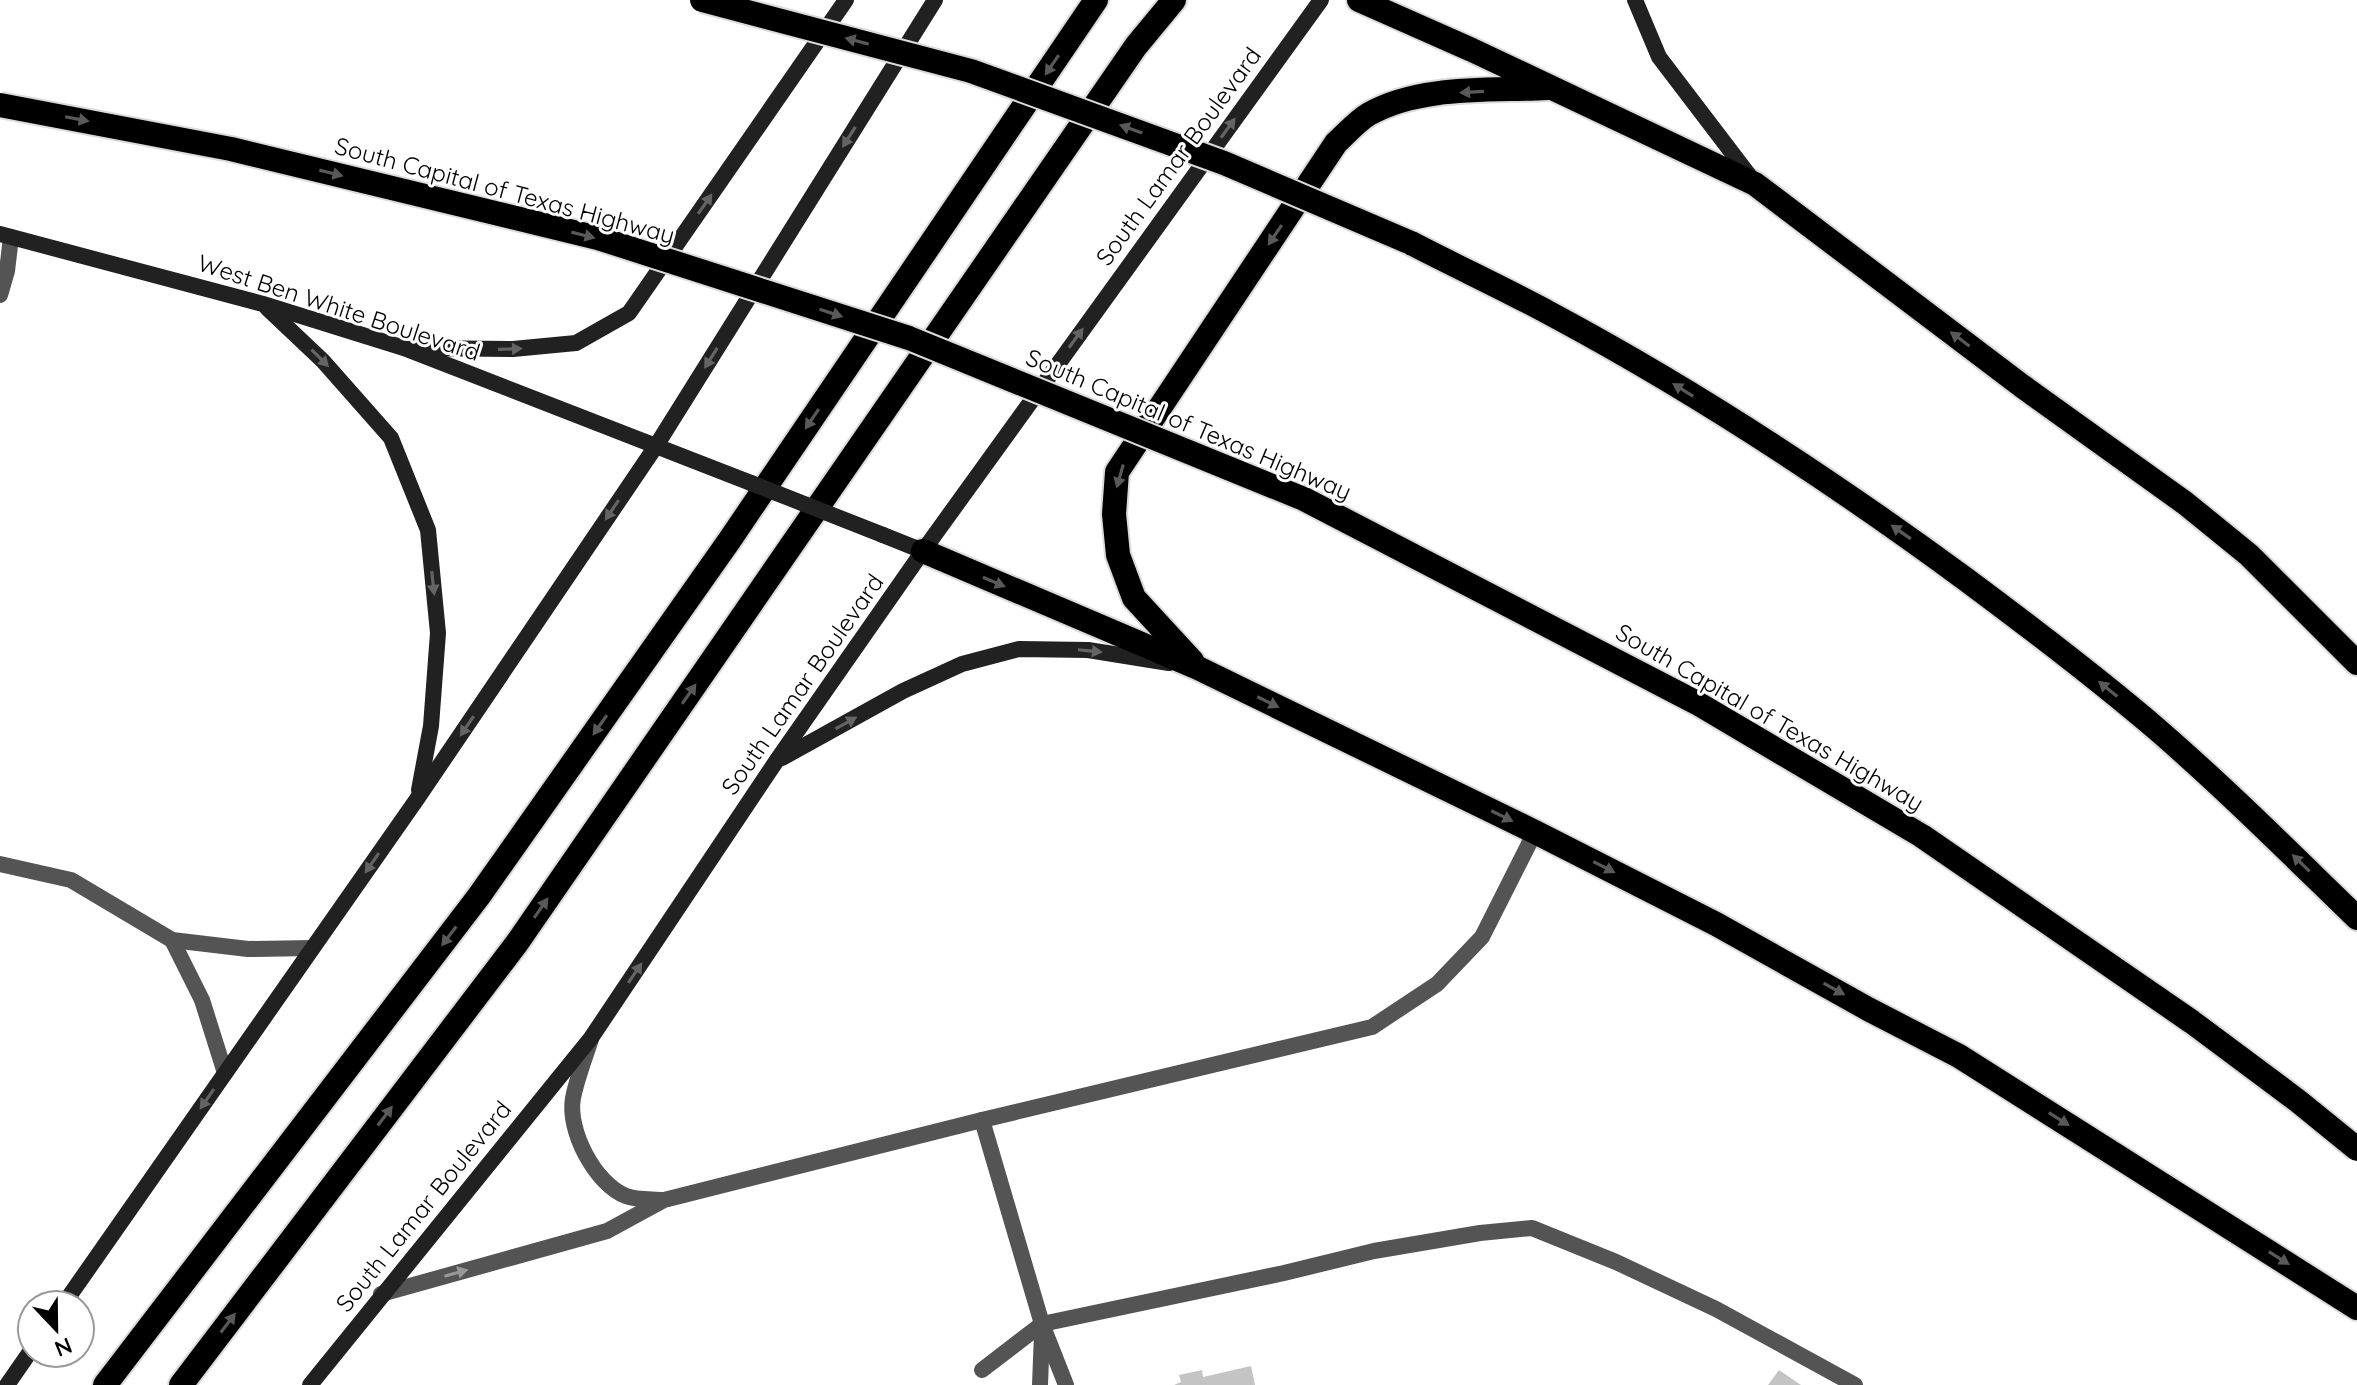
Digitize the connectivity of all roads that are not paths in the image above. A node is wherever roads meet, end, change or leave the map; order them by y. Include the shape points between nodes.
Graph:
1 (702, 0) edge
2 (846, 0) edge
3 (935, 0) edge
4 (1096, 0) edge
5 (1174, 0) edge
6 (1321, 0) edge
7 (1359, 0) edge
8 (1635, 0) edge
9 (1549, 87) junction
10 (0, 105) edge
11 (1755, 184) junction
12 (6, 236) edge
13 (0, 295) edge
14 (263, 304) junction
15 (404, 348) junction
16 (656, 446) junction
17 (923, 551) junction
18 (2357, 663) edge
19 (1198, 668) junction
20 (777, 760) junction
21 (417, 799) junction
22 (1535, 832) junction
23 (0, 864) edge
24 (2357, 918) edge
25 (172, 940) junction
26 (312, 948) junction
27 (591, 1038) junction
28 (225, 1073) junction
29 (982, 1120) junction
30 (2357, 1149) edge
31 (664, 1200) junction
32 (74, 1289) edge
33 (381, 1294) junction
34 (2357, 1308) edge
35 (1042, 1324) junction
36 (982, 1370) dead end
37 (105, 1385) edge
38 (181, 1385) edge
39 (310, 1385) edge
40 (1040, 1385) edge
41 (1066, 1385) edge
42 (1855, 1385) edge

24 -> 1 highway, bridge via 2158,730 2010,612 1785,454 1551,314 1411,243 1224,163 971,71
15 -> 2 main road via 513,349 576,343 629,313
3 -> 16 main road
4 -> 37 highway via 729,541 479,896
38 -> 5 highway via 517,943 1136,46
17 -> 6 main road, South Lamar Boulevard
7 - 9 highway
8 - 11 main road via 1659,57
9 - 11 highway
9 -> 19 highway via 1427,94 1367,115 1336,143 1117,472 1118,555 1134,598
10 -> 30 highway, South Capital of Texas Highway, bridge via 231,149 598,238 909,338 1304,499 1697,703 1922,836 2192,1022
18 -> 11 highway via 2249,555 2185,503
12 - 13 street via 7,271
12 - 14 main road, West Ben White Boulevard
14 - 15 main road, West Ben White Boulevard
14 -> 21 main road via 323,361 391,438 428,530 438,633 431,726
15 - 16 main road, West Ben White Boulevard
16 - 17 main road, bridge
16 -> 21 main road
17 -> 19 highway
17 - 20 main road, South Lamar Boulevard
20 -> 19 main road via 903,691 962,664 1019,649 1088,650
19 -> 22 highway
27 -> 20 main road, South Lamar Boulevard
21 -> 26 main road
22 - 29 street via 1482,937 1437,984 1372,1027
22 -> 34 highway via 1959,1056
23 - 25 street via 71,880
25 - 26 street via 248,949
25 - 28 street via 202,1000
26 - 28 main road
27 - 31 street via 572,1101 577,1136 611,1187 628,1197
27 - 33 main road, South Lamar Boulevard
28 -> 32 main road
29 - 31 street
29 - 35 street
33 -> 31 street via 607,1231
33 - 39 main road, South Lamar Boulevard
35 - 36 street
35 - 40 street
35 - 41 street
35 - 42 street via 1374,1251 1532,1228 1716,1309

